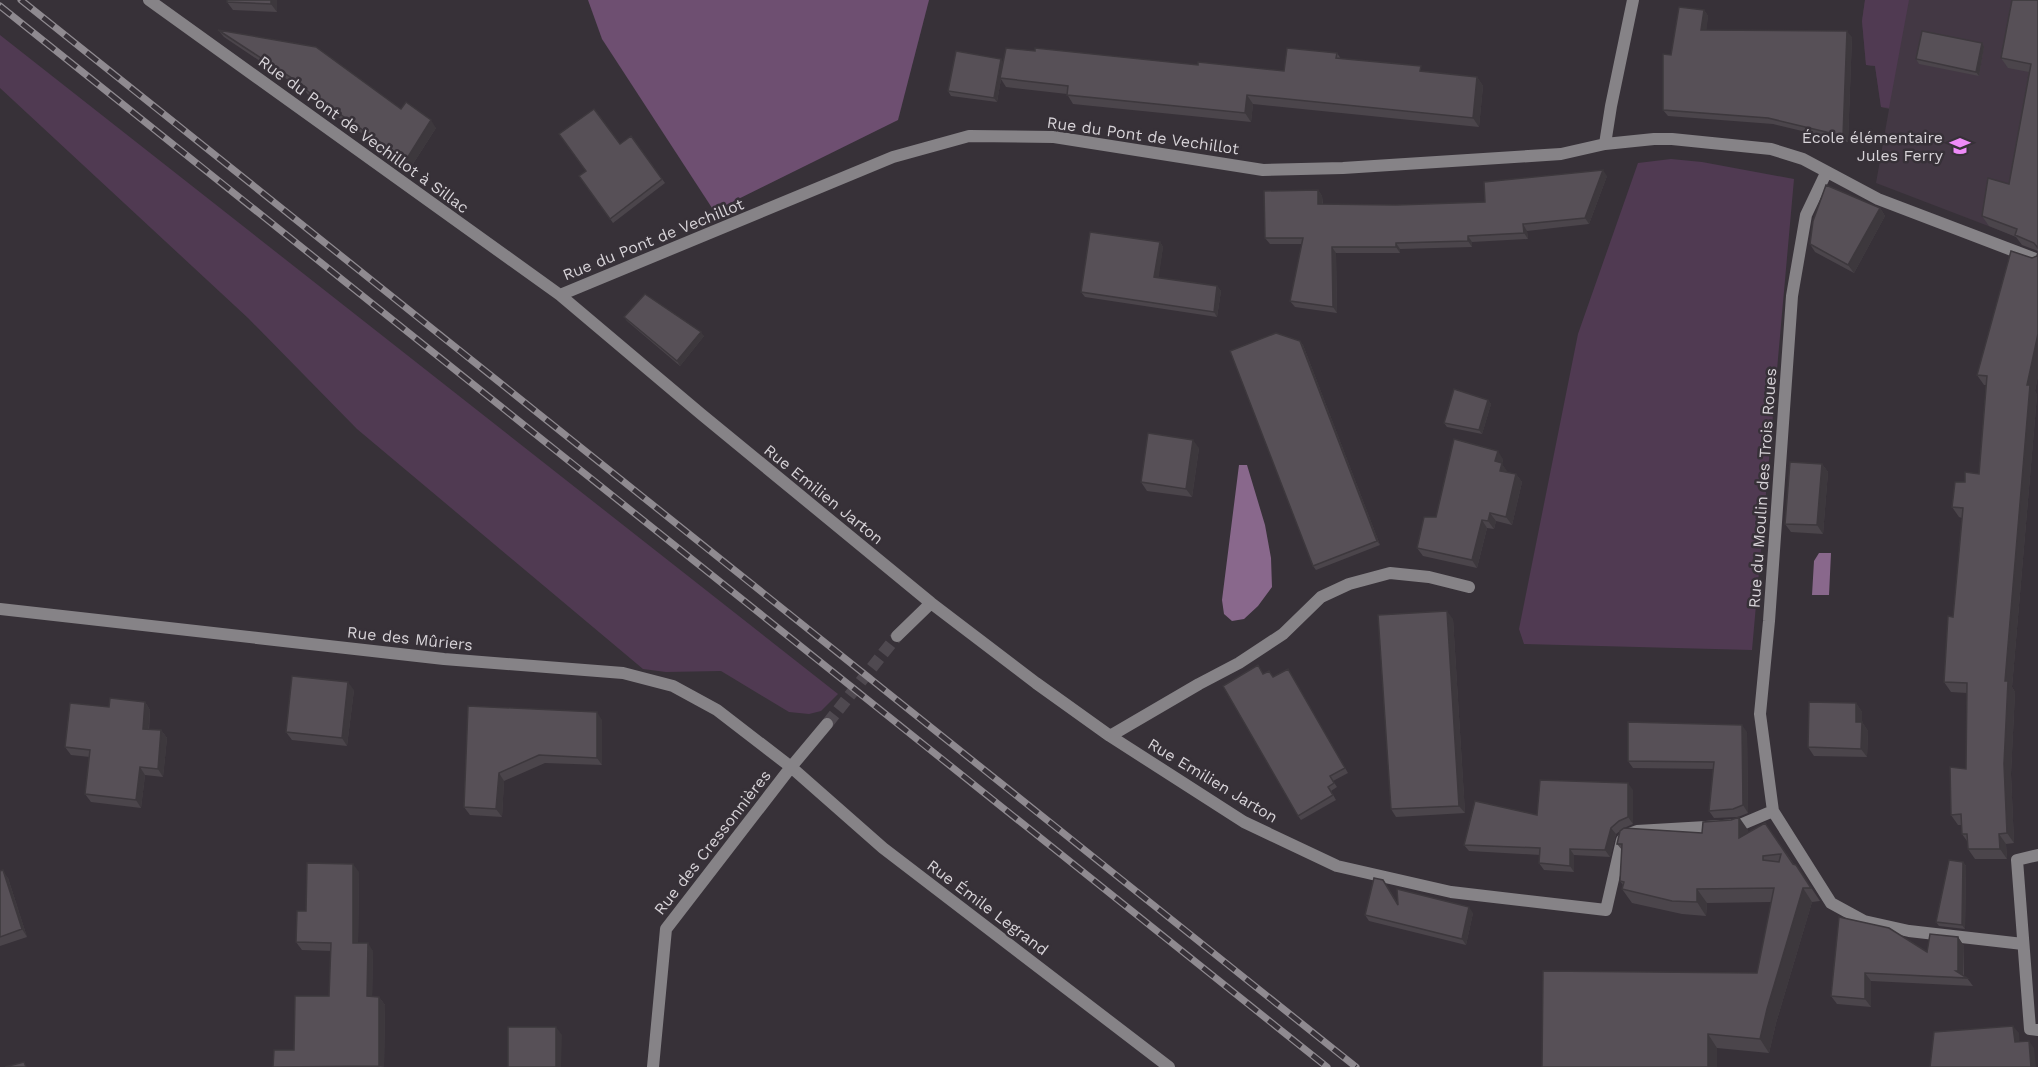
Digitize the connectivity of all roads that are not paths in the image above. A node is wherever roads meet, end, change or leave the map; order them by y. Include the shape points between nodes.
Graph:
1 (149, 0) edge
2 (1633, 0) edge
3 (1605, 144) junction
4 (1826, 172) junction
5 (2038, 260) edge
6 (560, 295) junction
7 (1469, 586) dead end
8 (931, 603) junction
9 (0, 609) edge
10 (897, 636) tunnel mouth
11 (827, 724) tunnel mouth
12 (1110, 736) junction
13 (791, 767) junction
14 (1773, 811) junction
15 (2038, 855) edge
16 (2023, 944) junction
17 (2038, 1030) edge
18 (653, 1067) edge
19 (1169, 1067) edge

1 - 6 street, Rue du Pont de Vechillot à Sillac
2 - 3 street
3 - 4 street, Rue du Pont de Vechillot via 1672,139 1771,149 1803,159
3 - 6 street, Rue du Pont de Vechillot via 1561,154 1263,170 1054,137 969,136 893,157
4 - 5 street, Rue du Pont de Vechillot via 1878,199
4 - 14 street, Rue du Moulin des Trois Roues via 1806,215 1792,296 1760,714
6 - 8 street, Rue Emilien Jarton
7 - 12 street via 1390,573 1349,584 1321,597 1283,634 1239,663
8 - 10 street
8 - 12 street, Rue Emilien Jarton
9 - 13 street, Rue des Mûriers via 444,659 623,673 673,686 708,705
11 - 13 street, Rue des Cressonnières
12 - 14 street, Rue Emilien Jarton via 1244,822 1337,866 1463,894 1606,910 1622,840 1629,834 1740,825
13 - 18 street, Rue des Cressonnières via 666,929
13 - 19 street, Rue Émile Legrand via 883,848
14 - 16 street via 1831,903 1864,921 1909,931
15 - 16 street via 2017,860
16 - 17 street via 2030,1029

